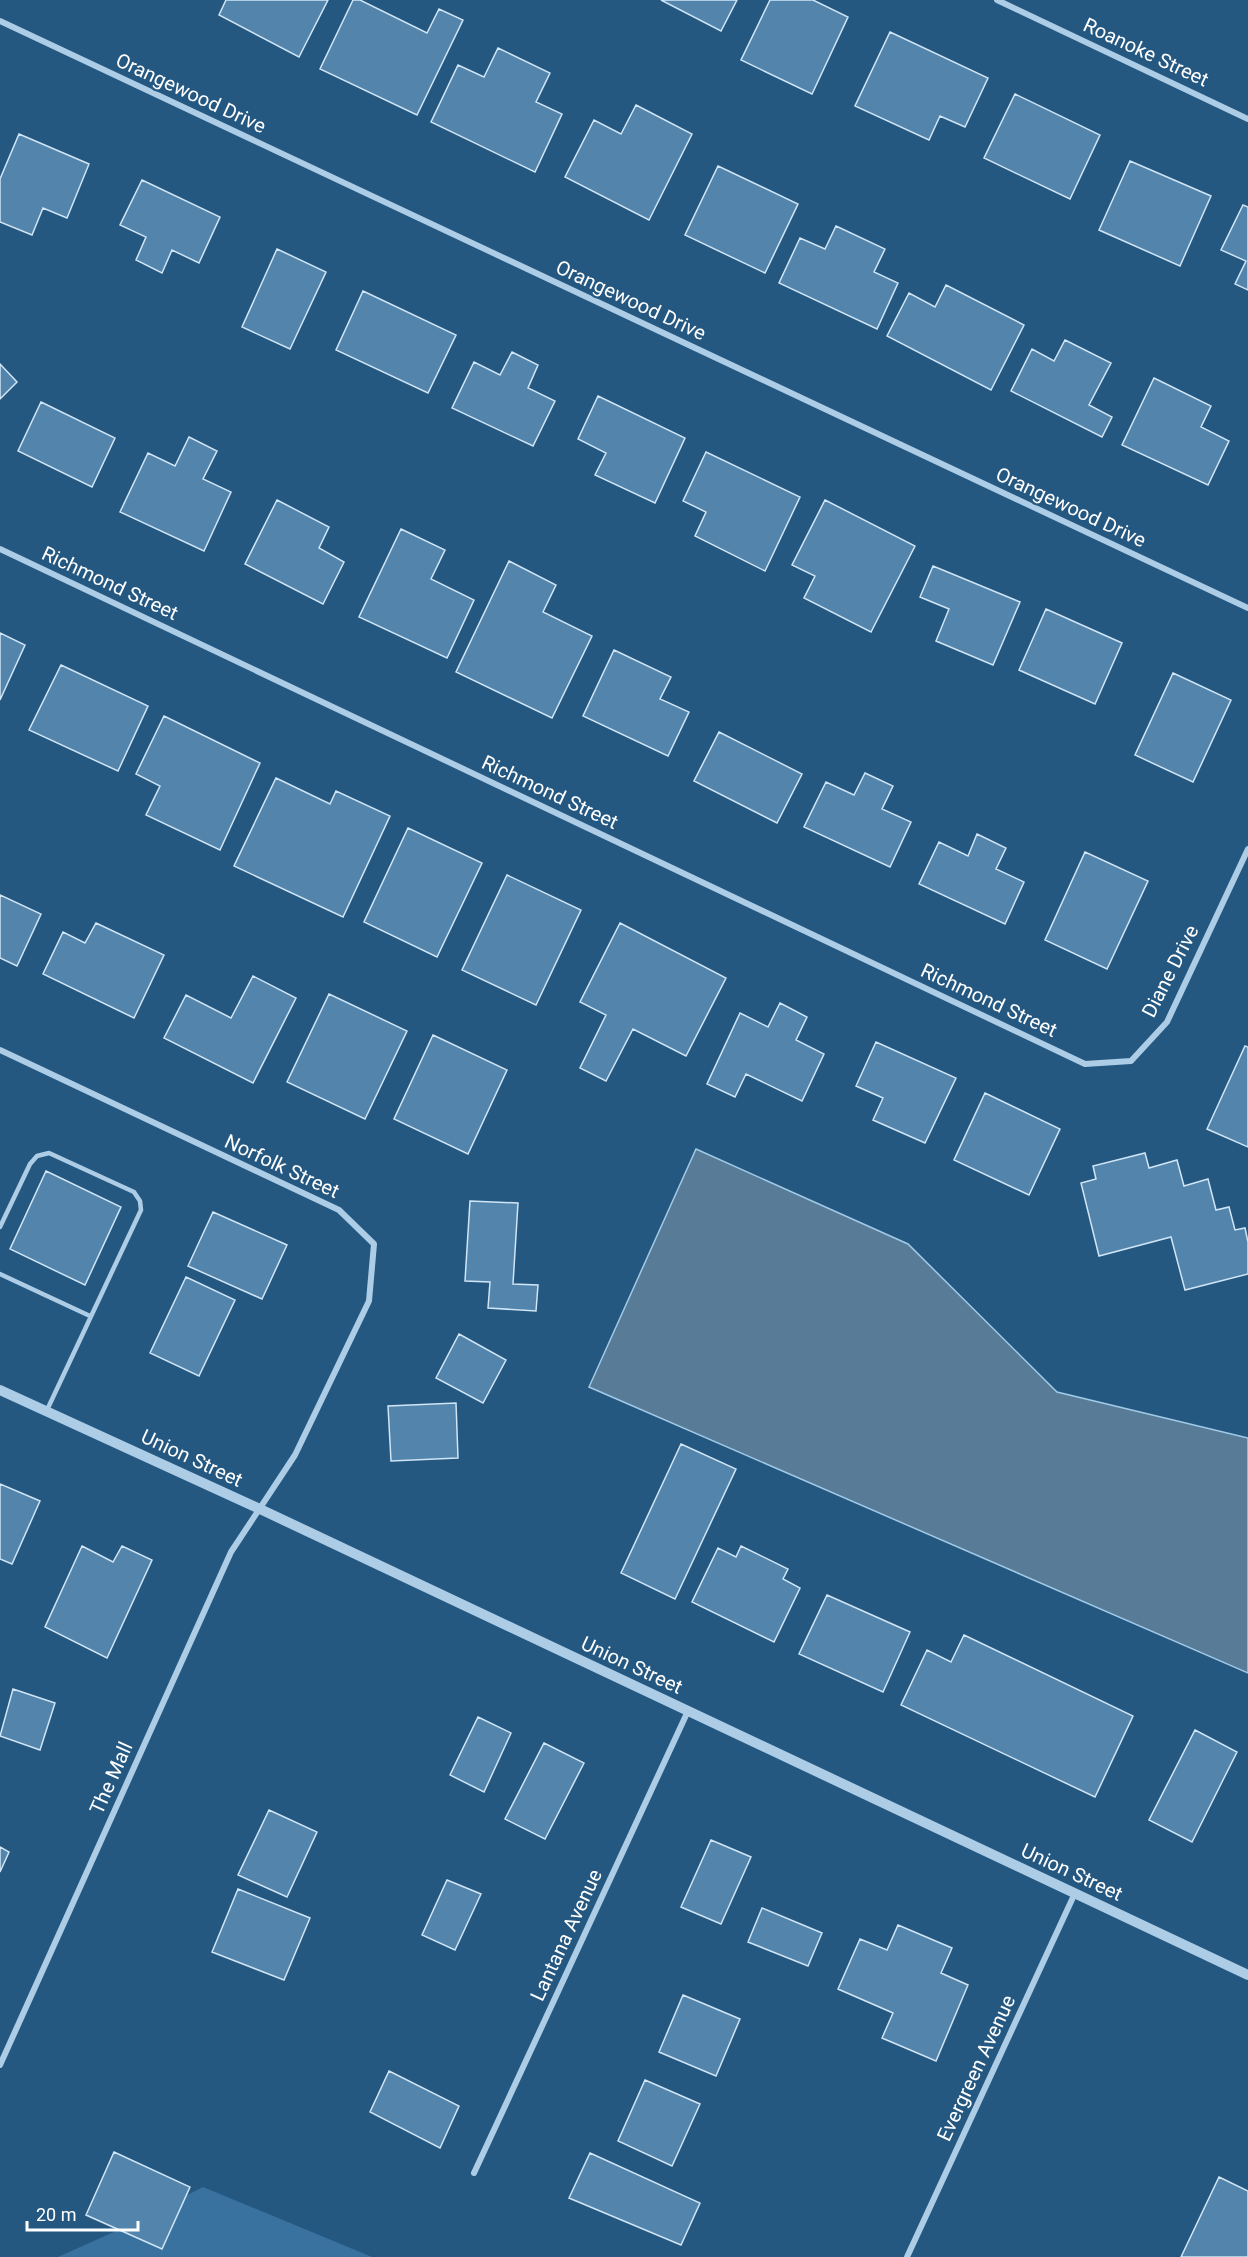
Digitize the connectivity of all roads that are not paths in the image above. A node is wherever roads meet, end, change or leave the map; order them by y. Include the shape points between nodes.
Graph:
1 (997, 0) edge
2 (0, 21) edge
3 (1248, 119) edge
4 (0, 549) edge
5 (1248, 608) edge
6 (1248, 849) edge
7 (0, 1050) edge
8 (1085, 1064) joint
9 (0, 1227) edge
10 (0, 1274) edge
11 (90, 1317) junction
12 (0, 1390) edge
13 (46, 1411) junction
14 (260, 1509) junction
15 (688, 1711) junction
16 (1075, 1893) junction
17 (1248, 1975) edge
18 (0, 2040) edge
19 (9, 2044) junction
20 (0, 2065) edge
21 (474, 2173) dead end
22 (907, 2257) edge

1 - 3 street, Roanoke Street
2 - 5 street, Orangewood Drive
4 - 8 street, Richmond Street
6 - 8 street, Diane Drive via 1167,1022 1131,1060
7 - 14 street, Norfolk Street via 339,1210 374,1244 369,1301 296,1455
9 - 11 lane via 37,1156 49,1153 134,1192 141,1210
10 - 11 lane
11 - 13 lane
12 - 13 street, Union Street
13 - 14 street, Union Street
14 - 15 street, Union Street
14 - 19 street, The Mall via 231,1552
15 - 16 street, Union Street
15 - 21 street, Lantana Avenue
16 - 17 street, Union Street
16 - 22 street, Evergreen Avenue
18 - 19 street
19 - 20 street, The Mall

